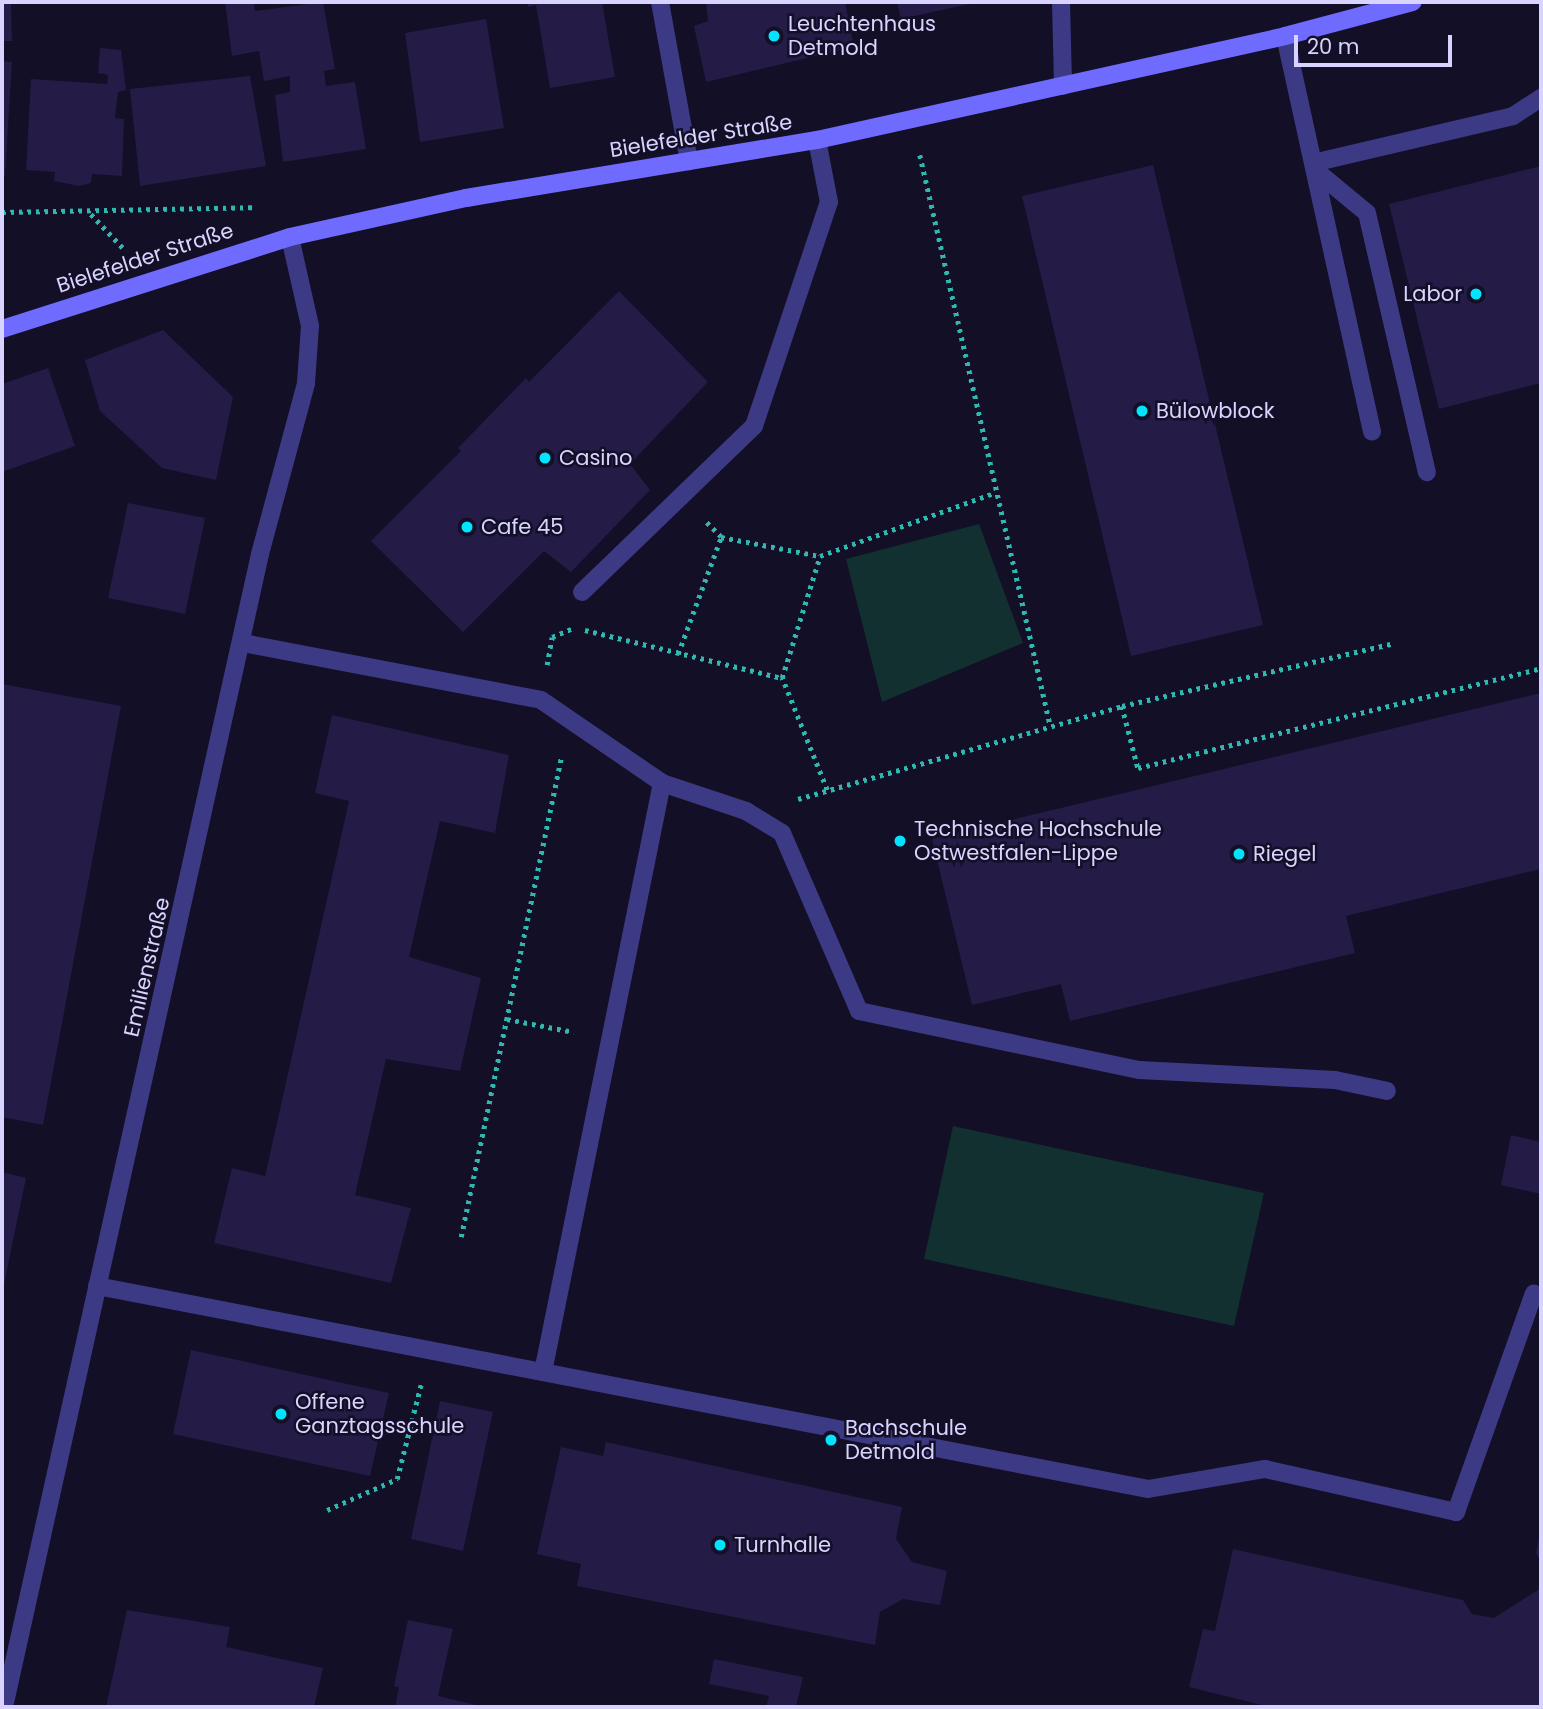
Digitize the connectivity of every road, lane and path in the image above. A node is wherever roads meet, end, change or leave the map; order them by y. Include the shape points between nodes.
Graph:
1 (660, 2) edge
2 (1061, 2) edge
3 (1413, 2) edge
4 (1285, 36) junction
5 (1063, 86) junction
6 (1541, 98) edge
7 (911, 119) junction
8 (817, 140) junction
9 (689, 161) junction
10 (1314, 167) junction
11 (2, 212) edge
12 (90, 214) junction
13 (290, 237) junction
14 (152, 278) junction
15 (2, 330) edge
16 (1373, 432) dead end
17 (1427, 472) dead end
18 (994, 493) junction
19 (681, 496) junction
20 (721, 537) junction
21 (820, 556) junction
22 (582, 592) dead end
23 (243, 643) junction
24 (1395, 643) dead end
25 (678, 654) junction
26 (1541, 668) edge
27 (782, 678) junction
28 (541, 700) junction
29 (1122, 706) junction
30 (569, 719) junction
31 (1050, 724) junction
32 (662, 783) junction
33 (827, 790) junction
34 (746, 811) junction
35 (507, 1019) junction
36 (610, 1040) junction
37 (1387, 1091) dead end
38 (461, 1237) dead end
39 (97, 1286) junction
40 (1534, 1293) dead end
41 (429, 1349) junction
42 (542, 1372) junction
43 (327, 1510) dead end
44 (4, 1707) edge

1 - 9 street
2 - 5 street
3 - 4 main road, Bielefelder Straße
4 - 5 main road, Bielefelder Straße
4 - 10 street
5 - 7 main road, Bielefelder Straße
6 - 10 street via 1513,116
7 - 8 main road, Bielefelder Straße
7 - 18 path
8 - 9 main road, Bielefelder Straße
8 - 19 street via 829,202 754,426
9 - 13 main road, Bielefelder Straße via 466,198
10 - 16 street
10 - 17 street via 1367,213
11 - 12 path
12 - 13 path via 278,206
12 - 14 path
13 - 14 main road, Bielefelder Straße
13 - 23 street, Emilienstraße via 310,326 306,383
14 - 15 main road, Bielefelder Straße
18 - 21 path
18 - 31 path
19 - 20 path
19 - 22 street
20 - 21 path
20 - 25 path
21 - 27 path
23 - 28 street
23 - 39 street, Emilienstraße
24 - 29 path
25 - 27 path
25 - 28 path via 575,628 552,637
26 - 29 path via 1138,768
27 - 33 path
28 - 30 street
29 - 31 path
30 - 32 street
30 - 35 path
31 - 33 path
32 - 34 street
32 - 36 street
33 - 34 path
34 - 37 street via 782,833 859,1011 1139,1070 1335,1080
35 - 36 path
35 - 38 path
36 - 42 street
39 - 41 street
39 - 44 street, Emilienstraße
40 - 42 street via 1456,1512 1265,1469 1148,1489
41 - 42 street
41 - 43 path via 397,1479

